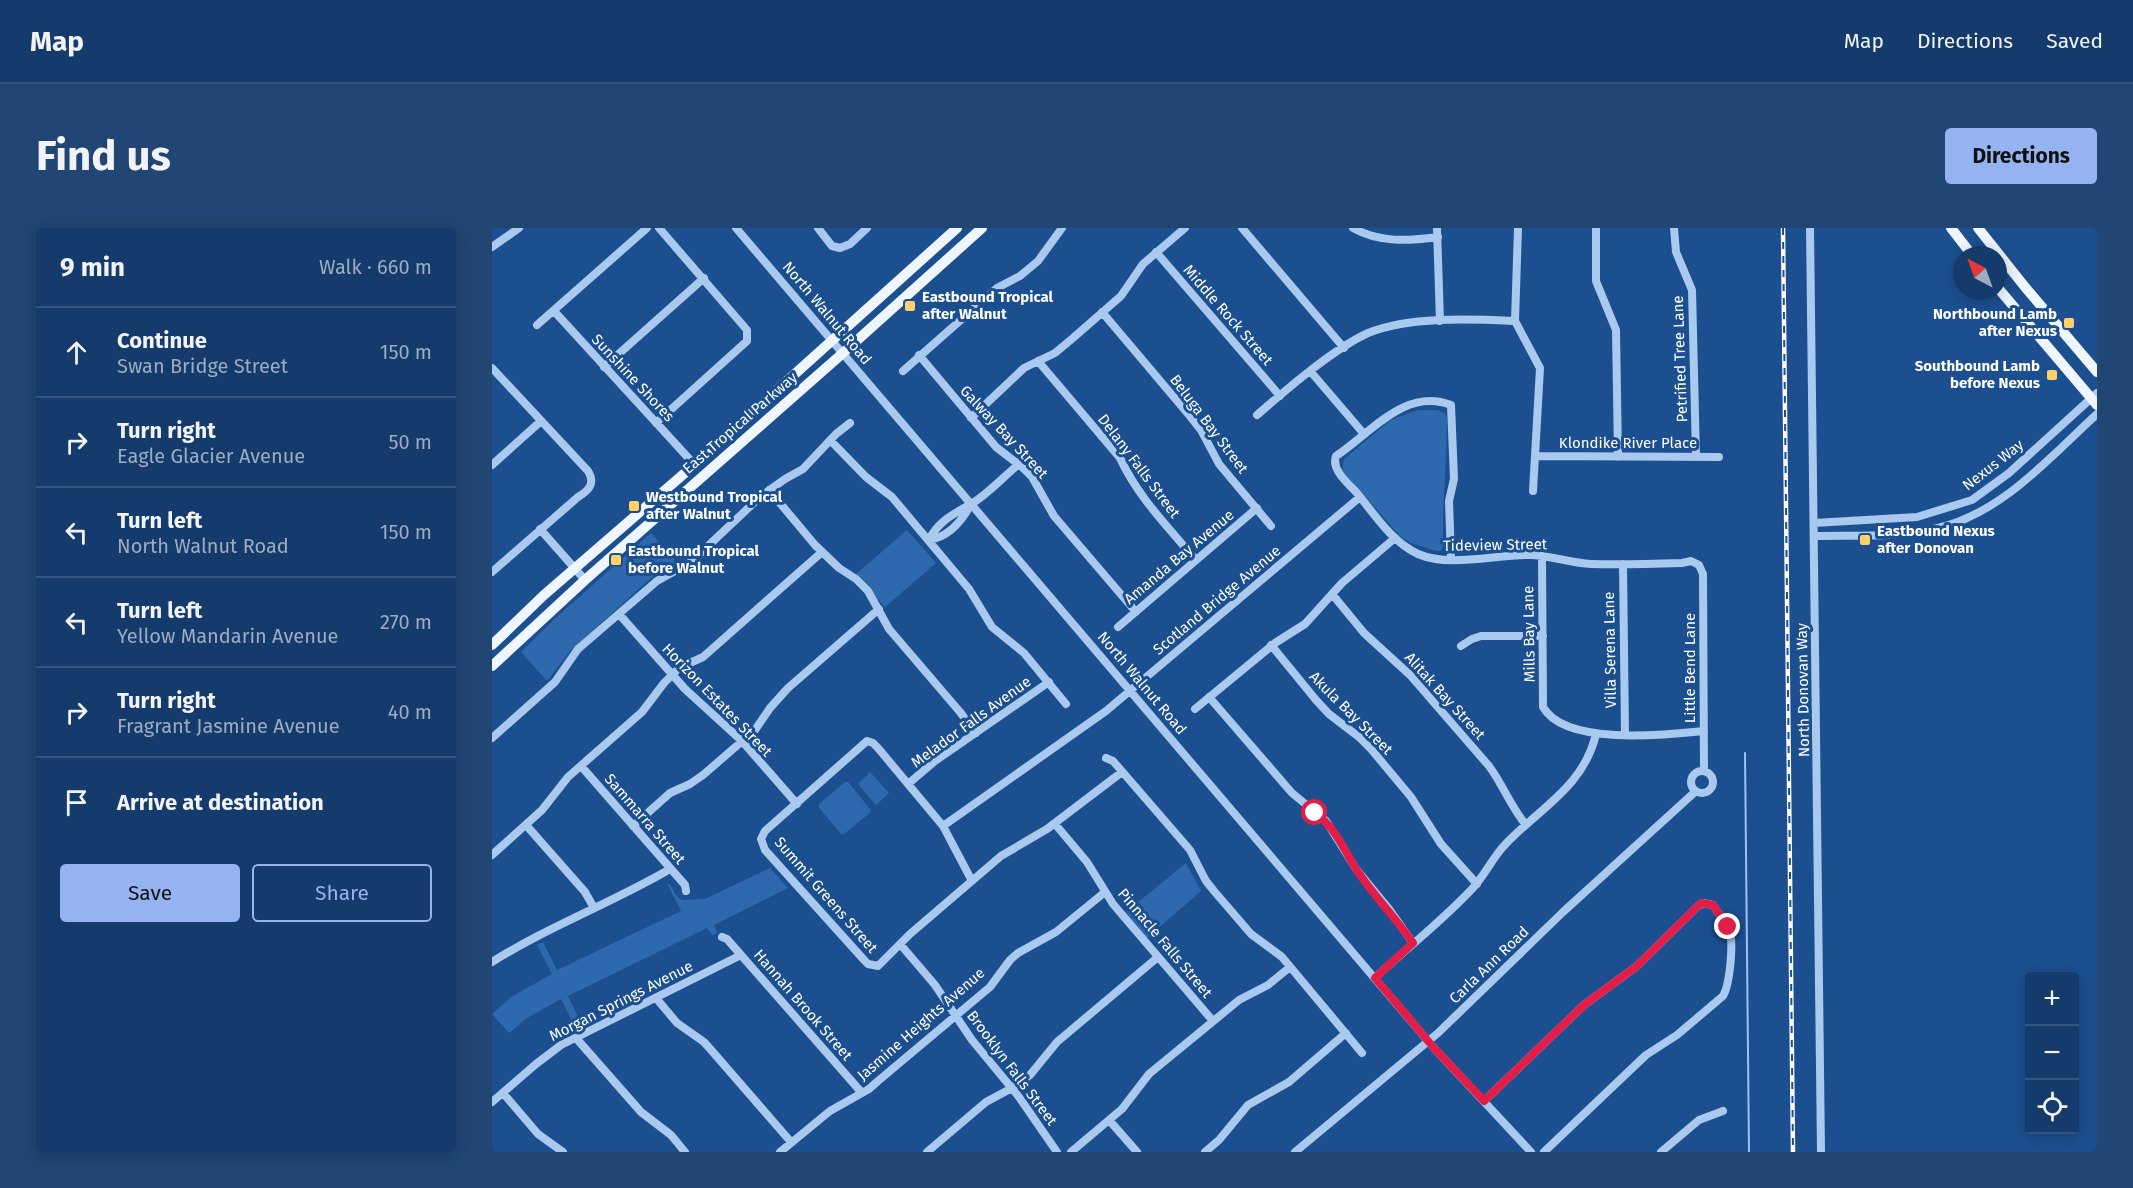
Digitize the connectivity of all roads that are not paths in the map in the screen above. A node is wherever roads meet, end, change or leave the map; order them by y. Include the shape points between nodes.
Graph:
1 (519, 228) edge
2 (647, 228) edge
3 (659, 228) edge
4 (736, 228) edge
5 (818, 228) edge
6 (867, 228) edge
7 (957, 228) edge
8 (982, 228) edge
9 (1062, 228) edge
10 (1185, 228) edge
11 (1242, 228) edge
12 (1353, 228) edge
13 (1437, 228) edge
14 (1518, 228) edge
15 (1596, 228) edge
16 (1674, 228) edge
17 (1810, 228) edge
18 (1951, 228) edge
19 (1978, 228) edge
20 (1438, 237) junction
21 (1965, 246) edge
22 (492, 247) edge
23 (1156, 252) junction
24 (704, 278) junction
25 (2007, 298) edge
26 (554, 311) junction
27 (1102, 312) junction
28 (1440, 321) junction
29 (1515, 321) junction
30 (537, 325) dead end
31 (832, 341) junction
32 (1344, 348) junction
33 (843, 353) junction
34 (919, 355) junction
35 (1038, 361) junction
36 (604, 367) junction
37 (492, 368) edge
38 (903, 371) dead end
39 (1311, 372) junction
40 (2097, 372) edge
41 (1280, 396) junction
42 (2095, 399) edge
43 (2097, 414) edge
44 (1257, 416) dead end
45 (971, 418) junction
46 (541, 421) junction
47 (656, 423) junction
48 (850, 423) dead end
49 (1364, 434) junction
50 (830, 441) junction
51 (1537, 456) junction
52 (1696, 457) junction
53 (1719, 457) dead end
54 (1618, 458) junction
55 (693, 463) junction
56 (1018, 464) junction
57 (492, 465) edge
58 (769, 490) junction
59 (1533, 490) dead end
60 (1359, 497) junction
61 (971, 504) junction
62 (1257, 508) junction
63 (1814, 523) junction
64 (1271, 526) dead end
65 (540, 529) junction
66 (1814, 536) junction
67 (1395, 538) junction
68 (929, 540) junction
69 (822, 552) junction
70 (1542, 556) junction
71 (1451, 559) junction
72 (1196, 560) junction
73 (1623, 564) junction
74 (1699, 565) joint
75 (574, 568) junction
76 (492, 572) edge
77 (585, 580) junction
78 (1332, 594) junction
79 (879, 609) junction
80 (1136, 612) junction
81 (619, 614) junction
82 (1118, 627) dead end
83 (1543, 636) junction
84 (492, 645) edge
85 (1271, 645) junction
86 (1461, 646) dead end
87 (492, 666) edge
88 (672, 675) junction
89 (1049, 682) junction
90 (1130, 691) junction
91 (1209, 697) junction
92 (1066, 704) dead end
93 (1195, 709) dead end
94 (1704, 731) junction
95 (976, 733) junction
96 (1596, 734) junction
97 (1625, 735) junction
98 (492, 738) edge
99 (742, 741) junction
100 (1106, 758) dead end
101 (580, 766) junction
102 (1704, 771) junction
103 (1122, 772) junction
104 (908, 784) junction
105 (1695, 791) junction
106 (797, 804) junction
107 (1055, 824) junction
108 (526, 825) junction
109 (944, 825) junction
110 (1526, 825) junction
111 (633, 826) junction
112 (492, 855) edge
113 (670, 868) junction
114 (972, 881) junction
115 (1477, 884) junction
116 (686, 891) dead end
117 (1105, 892) junction
118 (594, 908) junction
119 (722, 937) dead end
120 (1413, 943) junction
121 (900, 944) junction
122 (741, 955) junction
123 (1158, 957) junction
124 (493, 959) edge
125 (1290, 967) junction
126 (1375, 978) junction
127 (656, 998) junction
128 (956, 1016) junction
129 (1213, 1021) junction
130 (1346, 1033) junction
131 (576, 1038) junction
132 (1428, 1041) junction
133 (1362, 1053) dead end
134 (1012, 1088) junction
135 (502, 1093) junction
136 (862, 1093) junction
137 (1484, 1101) junction
138 (492, 1102) edge
139 (1723, 1111) dead end
140 (1109, 1120) junction
141 (791, 1143) junction
142 (563, 1152) edge
143 (685, 1152) edge
144 (780, 1152) edge
145 (927, 1152) edge
146 (1057, 1152) edge
147 (1071, 1152) edge
148 (1137, 1152) edge
149 (1204, 1152) edge
150 (1295, 1152) edge
151 (1531, 1152) edge
152 (1544, 1152) edge
153 (1661, 1152) edge
154 (1821, 1152) edge

1 - 22 street
2 - 26 street
3 - 24 street
4 - 31 street, North Walnut Road
5 - 6 street via 832,246 840,248
7 - 31 main road, East Tropical Parkway
8 - 33 main road, East Tropical Parkway
9 - 34 street via 1038,261 997,288
10 - 23 street
11 - 32 street
12 - 20 street via 1383,239
13 - 20 street
14 - 29 street
15 - 54 street via 1596,281 1616,330
16 - 52 street, Petrified Tree Lane via 1676,252 1692,290
17 - 63 street, North Donovan Way
18 - 21 main road
19 - 40 main road
20 - 28 street
23 - 27 street via 1136,272 1121,296
23 - 41 street, Middle Rock Street
24 - 36 street
24 - 47 street via 747,330 747,341
25 - 42 main road
26 - 30 street
26 - 36 street, Sunshine Shores
27 - 35 street via 1062,348
27 - 62 street, Beluga Bay Street via 1201,430 1220,464
28 - 29 street
28 - 32 street via 1392,326 1371,332
29 - 51 street via 1540,368
31 - 33 street, North Walnut Road
31 - 55 main road, East Tropical Parkway
32 - 39 street
33 - 61 street, North Walnut Road
33 - 77 main road, East Tropical Parkway
34 - 38 street
34 - 45 street, Galway Bay Street
35 - 45 street via 1024,368
35 - 72 street, Delany Falls Street via 1120,458 1142,496
36 - 47 street, Sunshine Shores
37 - 46 street
39 - 41 street
39 - 49 street
41 - 44 street
42 - 63 street, Nexus Way via 1972,500 1917,517
43 - 66 street, Nexus Way via 2021,484 1999,501 1958,522 1897,534
45 - 56 street, Galway Bay Street via 996,447
46 - 57 street
46 - 65 street via 592,479 586,492
47 - 55 street, Sunshine Shores
48 - 50 street
49 - 60 street, Tideview Street via 1334,461
49 - 71 street via 1387,416 1414,403 1440,400 1451,405
50 - 58 street via 803,469
50 - 68 street via 885,490
51 - 54 street, Klondike River Place
51 - 59 street
52 - 53 street, Klondike River Place
52 - 54 street, Klondike River Place
55 - 75 main road, East Tropical Parkway
56 - 61 street
56 - 80 street, Galway Bay Street via 1032,477 1054,516
58 - 69 street
58 - 81 street via 691,562 657,581
60 - 67 street, Tideview Street
60 - 90 street, Scotland Bridge Avenue
61 - 68 street via 960,508
61 - 90 street, North Walnut Road
62 - 64 street, Beluga Bay Street
62 - 72 street, Amanda Bay Avenue
63 - 66 street, North Donovan Way
65 - 75 street
65 - 76 street
66 - 154 street, North Donovan Way
67 - 71 street, Tideview Street via 1421,555
67 - 78 street
68 - 89 street via 969,589 992,627 1024,653
69 - 79 street via 868,591
69 - 88 street via 703,657
70 - 71 street, Tideview Street
70 - 73 street, Tideview Street
70 - 83 street, Mills Bay Lane
72 - 80 street, Amanda Bay Avenue
73 - 74 street, Tideview Street via 1691,561
73 - 97 street, Villa Serena Lane
74 - 94 street, Little Bend Lane via 1703,574
75 - 77 street
75 - 84 main road, East Tropical Parkway
77 - 87 main road, East Tropical Parkway
78 - 85 street via 1305,624
78 - 110 street, Alitak Bay Street via 1364,633 1410,675 1489,766
79 - 95 street via 889,629
79 - 99 street via 788,688
80 - 82 street, Amanda Bay Avenue
81 - 88 street, Horizon Estates Street
81 - 98 street via 578,649 555,681
83 - 86 street via 1481,636
83 - 96 street, Mills Bay Lane via 1543,707 1569,726
85 - 91 street
85 - 115 street, Akula Bay Street via 1329,714 1371,749 1411,797 1441,844
88 - 99 street, Horizon Estates Street
88 - 101 street via 642,712
89 - 92 street
89 - 95 street, Melador Falls Avenue
90 - 109 street, Scotland Bridge Avenue
90 - 126 street, North Walnut Road
91 - 93 street
91 - 120 street via 1292,793 1326,821 1356,869
94 - 97 street
94 - 102 street, Little Bend Lane
95 - 104 street, Melador Falls Avenue
96 - 97 street
96 - 110 street via 1577,777
99 - 106 street, Horizon Estates Street
99 - 111 street
100 - 103 street
101 - 108 street
101 - 111 street, Sammarra Street
102 - 105 street, Carla Ann Road via 1692,778
102 - 105 street, Carla Ann Road via 1710,774 1713,784 1706,792
103 - 107 street
103 - 125 street via 1190,850 1206,881 1251,934
104 - 106 street via 878,748 867,741
104 - 109 street
105 - 132 street, Carla Ann Road
106 - 121 street, Summit Greens Street via 765,831 761,839 765,850 865,961 878,966
107 - 114 street via 1012,848
107 - 117 street, Pinnacle Falls Street via 1087,862
108 - 112 street
108 - 118 street via 585,892
109 - 114 street
110 - 115 street via 1501,849
111 - 113 street, Sammarra Street
113 - 116 street, Sammarra Street
113 - 118 street
114 - 121 street
115 - 120 street
117 - 123 street, Pinnacle Falls Street
117 - 128 street, Jasmine Heights Avenue via 1056,932 1018,953 990,987
118 - 124 street
119 - 122 street, Hannah Brook Street
120 - 126 street
121 - 128 street, Brooklyn Falls Street
122 - 127 street, Morgan Springs Avenue
122 - 136 street, Hannah Brook Street
123 - 129 street, Pinnacle Falls Street
123 - 134 street via 1057,1042 1030,1075
125 - 129 street
125 - 130 street
126 - 132 street, North Walnut Road
127 - 131 street, Morgan Springs Avenue
127 - 141 street via 677,1023 704,1041
128 - 134 street, Brooklyn Falls Street
128 - 136 street, Jasmine Heights Avenue
129 - 140 street via 1149,1074
130 - 133 street
130 - 149 street via 1289,1082 1248,1105
131 - 135 street, Morgan Springs Avenue via 548,1054
131 - 143 street via 634,1104
132 - 137 street, North Walnut Road
132 - 150 street, Carla Ann Road
134 - 145 street via 986,1102
134 - 146 street, Brooklyn Falls Street
135 - 138 street, Morgan Springs Avenue
135 - 142 street via 538,1134
136 - 141 street, Jasmine Heights Avenue via 830,1111
137 - 151 street, North Walnut Road
137 - 152 street via 1584,1005 1637,966 1698,906 1713,905 1730,934 1729,980 1723,996 1646,1055
139 - 153 street via 1699,1120
140 - 147 street
140 - 148 street
141 - 144 street, Jasmine Heights Avenue

